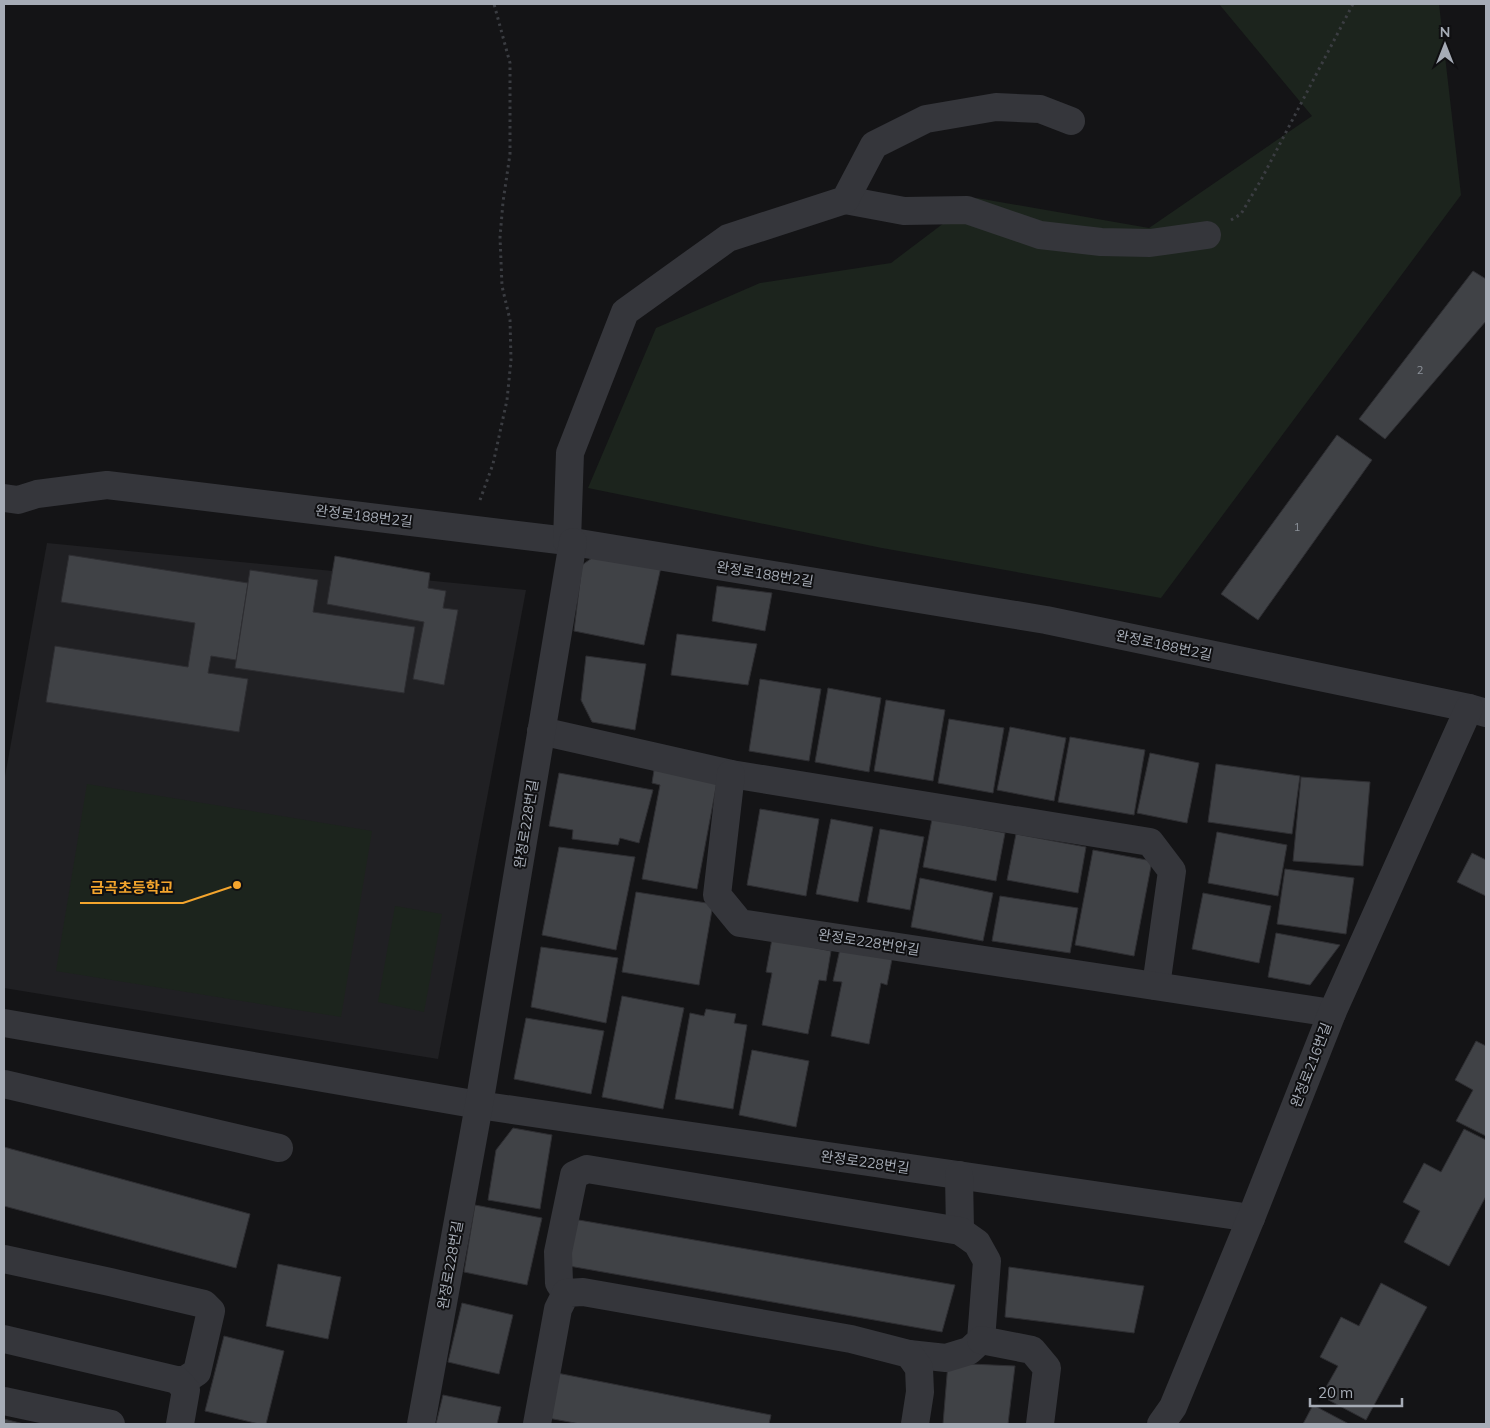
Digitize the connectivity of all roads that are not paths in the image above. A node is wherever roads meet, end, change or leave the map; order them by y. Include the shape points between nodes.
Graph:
1 (1071, 121) dead end
2 (845, 200) junction
3 (1207, 235) road end
4 (4, 498) edge
5 (570, 542) junction
6 (1478, 710) edge
7 (541, 731) junction
8 (731, 774) junction
9 (1156, 986) junction
10 (1332, 1013) junction
11 (4, 1023) edge
12 (4, 1084) edge
13 (479, 1105) junction
14 (279, 1148) dead end
15 (959, 1175) junction
16 (1251, 1218) junction
17 (960, 1231) junction
18 (4, 1259) edge
19 (566, 1293) junction
20 (4, 1339) edge
21 (981, 1340) junction
22 (910, 1354) junction
23 (177, 1380) junction
24 (4, 1401) edge
25 (111, 1424) edge
26 (180, 1424) edge
27 (421, 1424) edge
28 (537, 1424) edge
29 (915, 1424) edge
30 (1040, 1424) edge
31 (1161, 1424) edge

1 - 2 street via 1040,109 996,107 926,119 874,145
2 - 3 street via 904,211 967,210 1040,235 1101,242 1150,243
2 - 5 street, 완정로228번길 via 728,238 625,312 570,453
4 - 5 street, 완정로188번2길 via 18,500 37,494 107,485
5 - 6 street, 완정로188번2길 via 1046,620
5 - 7 street, 완정로228번길
6 - 10 street, 완정로216번길
7 - 8 street
7 - 13 street, 완정로228번길
8 - 9 street via 1150,842 1172,871
8 - 9 street, 완정로228번안길 via 717,895 740,923
9 - 10 street, 완정로228번안길
10 - 16 street, 완정로216번길
11 - 13 street
12 - 14 street
13 - 15 street, 완정로228번길
13 - 27 street, 완정로228번길
15 - 16 street, 완정로228번길
15 - 17 street
16 - 31 street, 완정로216번길 via 1173,1407
17 - 19 street via 587,1169 574,1175 558,1252 559,1283
17 - 21 street via 977,1243 987,1261
18 - 23 street via 204,1304 211,1311 196,1372 186,1380
19 - 22 street via 583,1292 851,1339
19 - 28 street via 558,1309
20 - 23 street
21 - 22 street via 970,1351 946,1358
21 - 30 street via 1032,1350 1047,1368
22 - 29 street via 919,1368 920,1392
23 - 26 street via 186,1390
24 - 25 street

